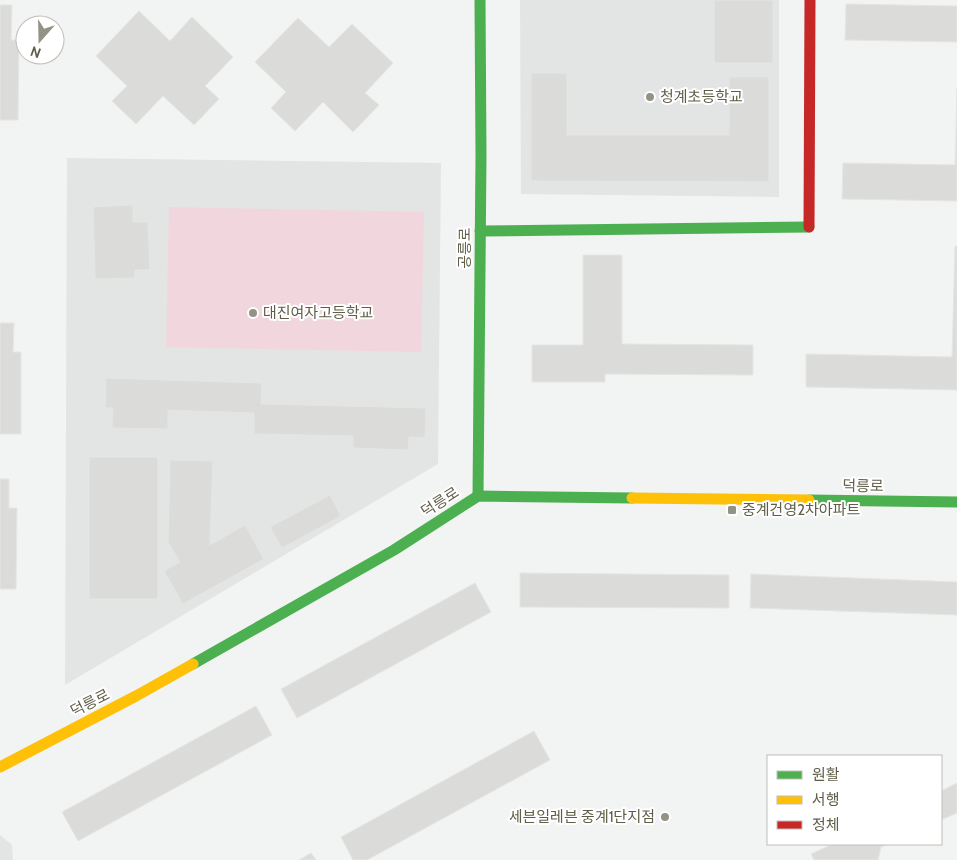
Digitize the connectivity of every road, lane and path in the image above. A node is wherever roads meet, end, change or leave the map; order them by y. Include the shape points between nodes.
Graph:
1 (480, 0) edge
2 (810, 0) edge
3 (480, 231) junction
4 (478, 496) junction
5 (957, 502) edge
6 (0, 767) edge

1 - 3 street, 공릉로
2 - 3 street via 809,226
3 - 4 street, 공릉로
4 - 5 street, 덕릉로
4 - 6 street, 덕릉로 via 394,550 136,696

